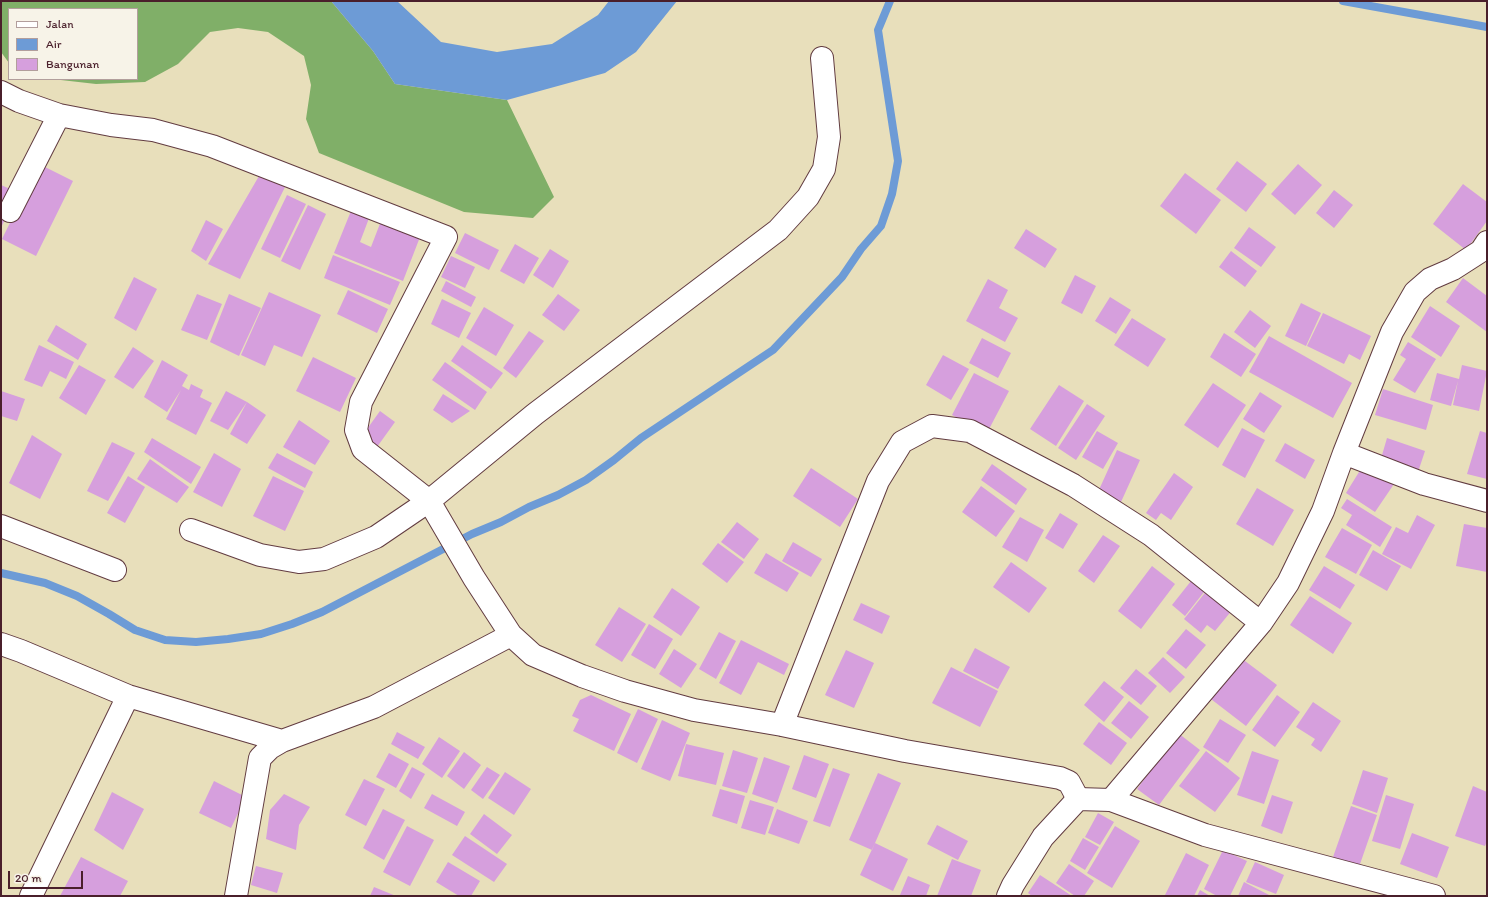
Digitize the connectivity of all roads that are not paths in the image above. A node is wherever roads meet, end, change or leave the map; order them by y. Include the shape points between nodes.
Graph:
1 (822, 58) dead end
2 (1, 92) edge
3 (59, 115) junction
4 (10, 211) dead end
5 (1487, 242) edge
6 (1344, 453) junction
7 (428, 501) junction
8 (1487, 501) edge
9 (1, 526) edge
10 (191, 530) dead end
11 (116, 570) dead end
12 (1261, 623) junction
13 (511, 635) junction
14 (1, 644) edge
15 (128, 696) junction
16 (782, 725) junction
17 (282, 741) junction
18 (1078, 798) junction
19 (1112, 800) junction
20 (31, 896) edge
21 (236, 896) edge
22 (1008, 896) edge
23 (1434, 896) edge

1 - 7 street via 829,138 824,169 808,197 778,230 535,414
2 - 3 street
3 - 4 street
3 - 7 street via 153,130 212,146 446,237 361,402 356,430 363,449
5 - 6 street via 1481,251 1430,279 1415,292 1392,332
6 - 8 street via 1424,484
6 - 12 street via 1316,526 1288,583
7 - 10 street via 376,537 324,559 299,562 260,555
7 - 13 street
9 - 11 street
12 - 16 street via 1151,534 1073,485 970,431 932,426 902,442 878,481
12 - 19 street
13 - 16 street via 533,655 625,691 694,710
13 - 17 street via 374,707
14 - 15 street
15 - 17 street
15 - 20 street
16 - 18 street via 1060,778 1069,782
17 - 21 street via 260,758
18 - 19 street
18 - 22 street via 1043,837
19 - 23 street via 1205,835

